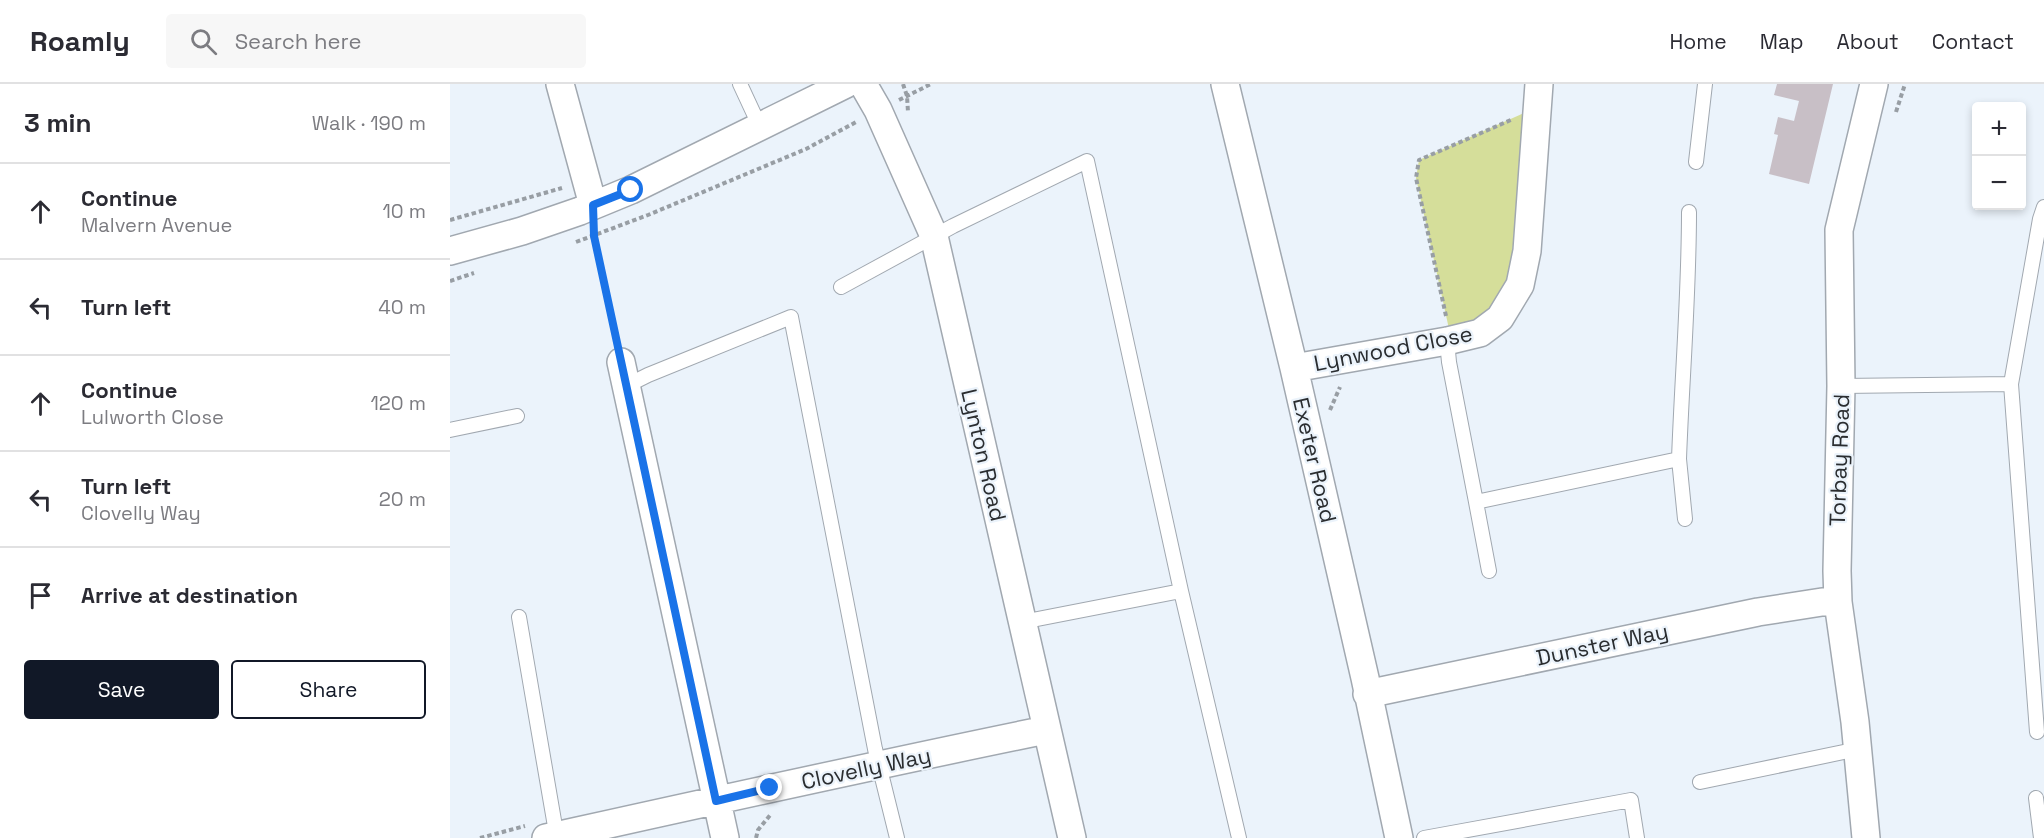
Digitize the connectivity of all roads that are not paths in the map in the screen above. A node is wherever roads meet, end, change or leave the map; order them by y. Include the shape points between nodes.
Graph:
1 (560, 84) edge
2 (740, 84) edge
3 (846, 84) edge
4 (863, 84) edge
5 (1539, 84) edge
6 (1705, 84) edge
7 (1874, 84) edge
8 (1229, 85) edge
9 (760, 127) junction
10 (1696, 162) dead end
11 (589, 192) junction
12 (2044, 207) edge
13 (1689, 212) dead end
14 (934, 236) junction
15 (450, 252) edge
16 (841, 287) dead end
17 (1447, 329) junction
18 (1294, 368) junction
19 (623, 374) joint
20 (2011, 384) junction
21 (1841, 386) junction
22 (517, 416) dead end
23 (450, 430) edge
24 (1679, 459) junction
25 (1476, 502) junction
26 (1685, 519) dead end
27 (1489, 571) dead end
28 (1181, 591) junction
29 (1838, 602) junction
30 (519, 617) dead end
31 (1022, 622) junction
32 (1367, 693) junction
33 (1046, 730) junction
34 (2037, 732) dead end
35 (1858, 749) junction
36 (880, 766) junction
37 (1700, 782) dead end
38 (2036, 798) dead end
39 (716, 801) junction
40 (554, 832) edge
41 (725, 838) edge
42 (897, 838) edge
43 (1072, 838) edge
44 (1239, 838) edge
45 (1399, 838) edge
46 (1424, 838) edge
47 (1637, 838) edge
48 (1866, 838) edge
49 (2041, 838) edge

1 - 11 street
2 - 9 lane
3 - 9 street
4 - 14 street, Lynton Road
5 - 17 street, Lynwood Close via 1521,285 1500,318 1480,333
6 - 10 lane
7 - 21 street, Torbay Road via 1839,230
8 - 18 street, Exeter Road
9 - 11 street via 631,190
11 - 15 street via 522,231
12 - 20 lane
13 - 24 lane
14 - 16 lane
14 - 28 lane via 1086,161
14 - 31 street, Lynton Road
17 - 18 street, Lynwood Close
17 - 25 lane via 1449,362
18 - 32 street, Exeter Road
19 - 36 lane via 648,375 791,317
19 - 39 street
20 - 21 lane
20 - 34 lane
21 - 29 street, Torbay Road
22 - 23 lane
24 - 25 lane
24 - 26 lane
25 - 27 lane
28 - 31 lane
28 - 44 lane
29 - 32 street, Dunster Way via 1758,612
29 - 35 street, Torbay Road
30 - 40 lane
31 - 33 street, Lynton Road
32 - 45 street, Exeter Road
33 - 36 street, Clovelly Way
33 - 43 street, Lynton Road
35 - 37 lane
35 - 48 street, Torbay Road
36 - 39 street, Clovelly Way
36 - 42 lane
38 - 49 lane
39 - 40 street, Clovelly Way
39 - 41 street
46 - 47 lane via 1631,800

